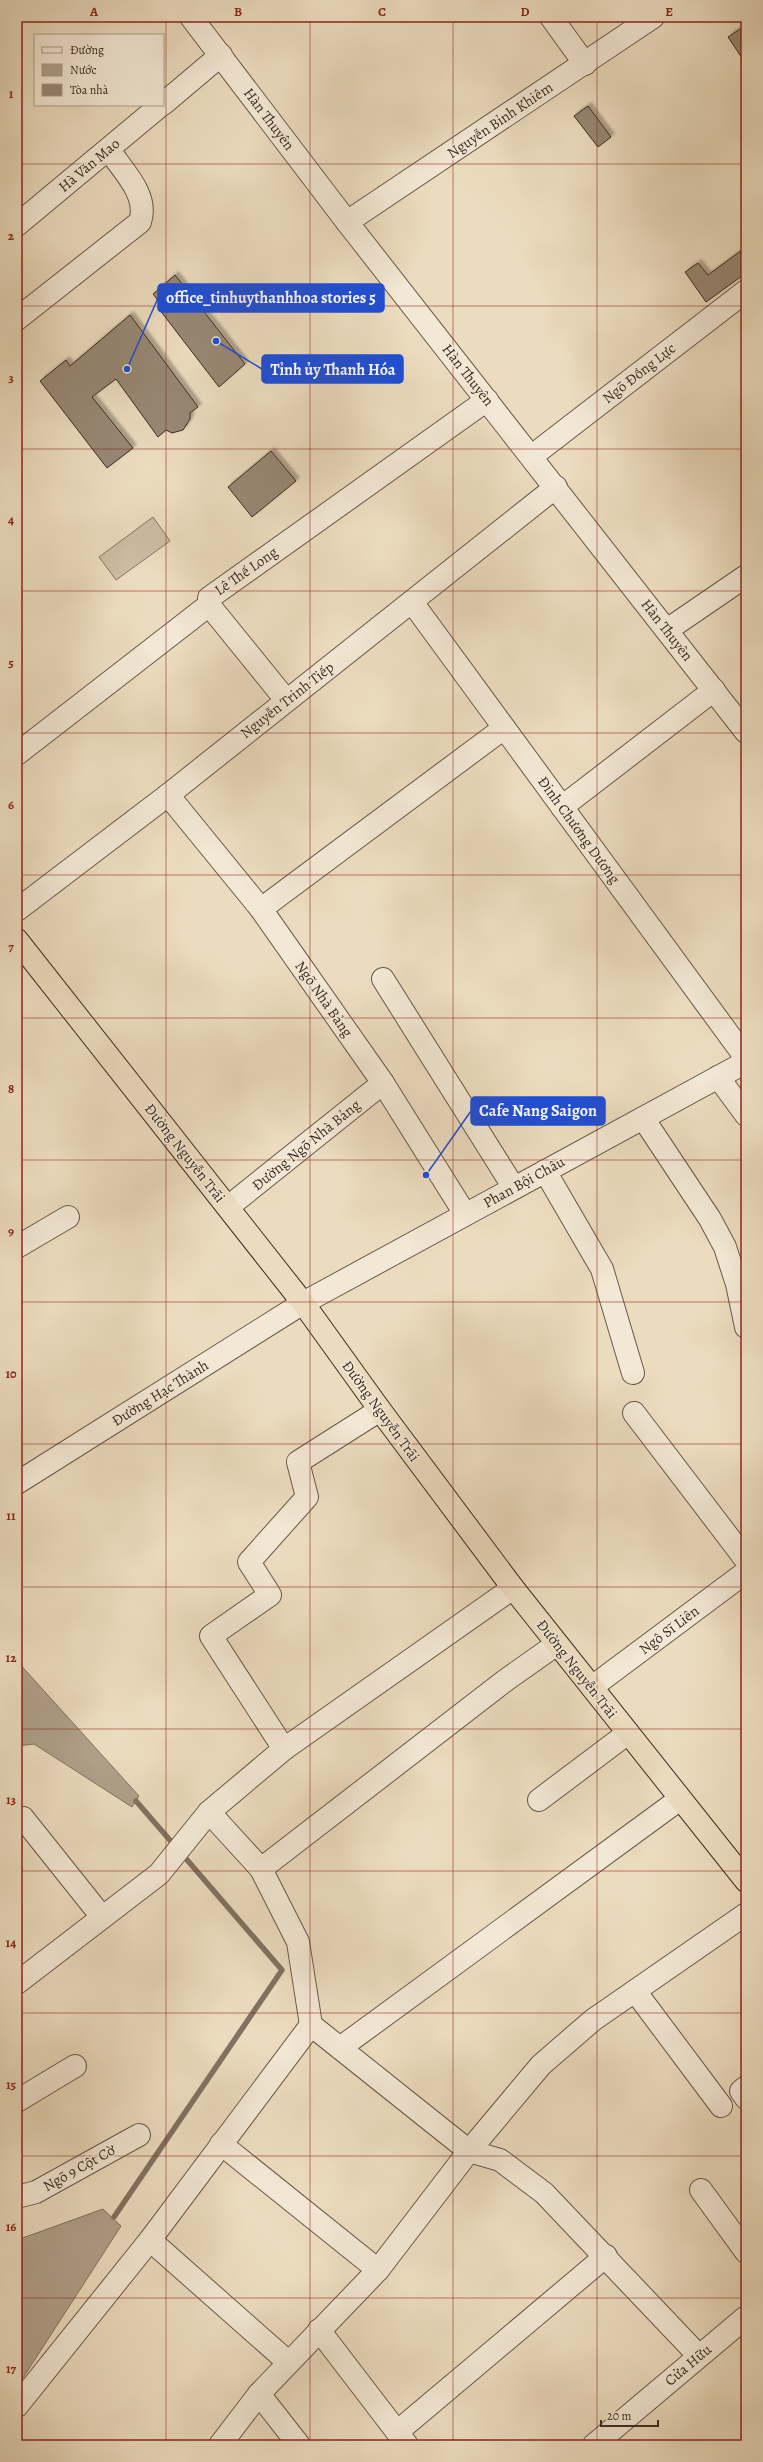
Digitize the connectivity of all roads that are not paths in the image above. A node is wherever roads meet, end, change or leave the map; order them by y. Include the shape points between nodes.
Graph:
1 (191, 17) edge
2 (551, 17) edge
3 (653, 17) edge
4 (220, 55) junction
5 (585, 64) junction
6 (164, 102) edge
7 (160, 106) edge
8 (108, 150) junction
9 (347, 222) junction
10 (17, 225) edge
11 (746, 290) edge
12 (17, 319) edge
13 (487, 400) junction
14 (532, 456) junction
15 (556, 487) junction
16 (746, 576) edge
17 (412, 602) junction
18 (209, 605) junction
19 (667, 630) junction
20 (714, 690) junction
21 (286, 700) junction
22 (504, 728) junction
23 (746, 732) edge
24 (17, 754) edge
25 (168, 795) junction
26 (562, 807) junction
27 (17, 910) edge
28 (260, 910) junction
29 (17, 940) edge
30 (383, 979) dead end
31 (746, 1058) edge
32 (746, 1062) edge
33 (718, 1077) junction
34 (383, 1083) junction
35 (746, 1115) edge
36 (643, 1118) junction
37 (545, 1171) junction
38 (514, 1188) junction
39 (228, 1207) junction
40 (465, 1214) junction
41 (68, 1217) dead end
42 (17, 1247) edge
43 (303, 1303) junction
44 (746, 1327) edge
45 (633, 1373) dead end
46 (380, 1410) junction
47 (634, 1413) dead end
48 (17, 1483) edge
49 (746, 1560) edge
50 (746, 1572) edge
51 (513, 1588) junction
52 (557, 1644) junction
53 (592, 1687) junction
54 (628, 1733) junction
55 (284, 1749) junction
56 (680, 1799) junction
57 (539, 1800) dead end
58 (209, 1812) junction
59 (23, 1818) dead end
60 (261, 1869) junction
61 (746, 1881) edge
62 (746, 1914) edge
63 (102, 1917) junction
64 (17, 1983) edge
65 (635, 1991) junction
66 (311, 2024) junction
67 (340, 2048) junction
68 (75, 2066) dead end
69 (746, 2087) edge
70 (746, 2098) edge
71 (17, 2101) edge
72 (721, 2106) dead end
73 (139, 2134) dead end
74 (221, 2144) junction
75 (469, 2151) junction
76 (701, 2190) dead end
77 (17, 2197) edge
78 (150, 2240) junction
79 (746, 2252) edge
80 (606, 2256) junction
81 (378, 2270) junction
82 (746, 2317) edge
83 (319, 2330) junction
84 (699, 2356) junction
85 (288, 2362) junction
86 (259, 2394) junction
87 (17, 2406) edge
88 (402, 2438) edge
89 (220, 2445) edge
90 (299, 2445) edge
91 (594, 2445) edge

1 - 4 street, Hàn Thuyên
2 - 5 street
3 - 5 street, Nguyễn Bỉnh Khiêm
4 - 6 street, Hà Văn Mao
4 - 9 street, Hàn Thuyên
5 - 9 street, Nguyễn Bỉnh Khiêm
7 - 8 street, Hà Văn Mao
8 - 10 street, Hà Văn Mao
8 - 12 street via 140,195 144,211 140,222
9 - 13 street, Hàn Thuyên
11 - 14 street, Ngõ Đồng Lực
13 - 14 street, Hàn Thuyên
13 - 18 street, Lê Thế Long via 209,598
14 - 15 street, Hàn Thuyên
15 - 17 street, Nguyễn Trinh Tiếp
15 - 19 street, Hàn Thuyên
16 - 19 street
17 - 21 street, Nguyễn Trinh Tiếp
17 - 22 street, Đinh Chương Dương
18 - 21 street
18 - 24 street, Lê Thế Long
19 - 20 street, Hàn Thuyên
20 - 23 street, Hàn Thuyên
20 - 26 street
21 - 25 street, Nguyễn Trinh Tiếp
22 - 26 street, Đinh Chương Dương
22 - 28 street
25 - 27 street, Nguyễn Trinh Tiếp
25 - 28 street, Ngõ Nhà Bảng
26 - 31 street, Đinh Chương Dương
28 - 34 street, Ngõ Nhà Bảng
29 - 39 highway, Đường Nguyễn Trãi
30 - 38 street
32 - 33 street, Phan Bội Châu
33 - 35 street
33 - 36 street, Phan Bội Châu
34 - 39 street, Đường Ngõ Nhà Bảng
34 - 40 street, Ngõ Nhà Bảng
36 - 37 street, Phan Bội Châu
36 - 44 street via 710,1218 725,1247 737,1284
37 - 38 street, Phan Bội Châu
37 - 45 street via 602,1269
38 - 40 street, Phan Bội Châu
39 - 43 highway, Đường Nguyễn Trãi
40 - 43 street, Phan Bội Châu
41 - 42 street
43 - 46 highway, Đường Nguyễn Trãi
43 - 48 street, Đường Hạc Thành
46 - 51 highway, Đường Nguyễn Trãi
46 - 55 street via 298,1462 307,1497 249,1562 270,1595 211,1636
47 - 49 street
50 - 53 street, Ngô Sĩ Liên
51 - 52 highway, Đường Nguyễn Trãi
51 - 55 street
52 - 53 highway, Đường Nguyễn Trãi
52 - 60 street via 506,1680
53 - 54 highway, Đường Nguyễn Trãi
54 - 56 highway, Đường Nguyễn Trãi
54 - 57 street
55 - 58 street
56 - 61 highway, Đường Nguyễn Trãi
56 - 67 street
58 - 60 street
58 - 63 street via 159,1874
59 - 63 street
60 - 66 street via 298,1942
62 - 65 street
63 - 64 street
65 - 72 street
65 - 75 street via 593,2020 541,2065
66 - 67 street
66 - 74 street
67 - 75 street
68 - 71 street
69 - 70 street via 741,2091
73 - 77 street, Ngõ 9 Cột Cờ via 36,2192
74 - 78 street
74 - 81 street
75 - 80 street via 500,2160 544,2193
75 - 81 street
76 - 79 street
78 - 85 street
78 - 87 street
80 - 84 street
80 - 88 street
81 - 83 street
82 - 84 street, Cửa Hữu
83 - 85 street
83 - 88 street
84 - 91 street, Cửa Hữu
85 - 86 street
86 - 89 street
86 - 90 street

